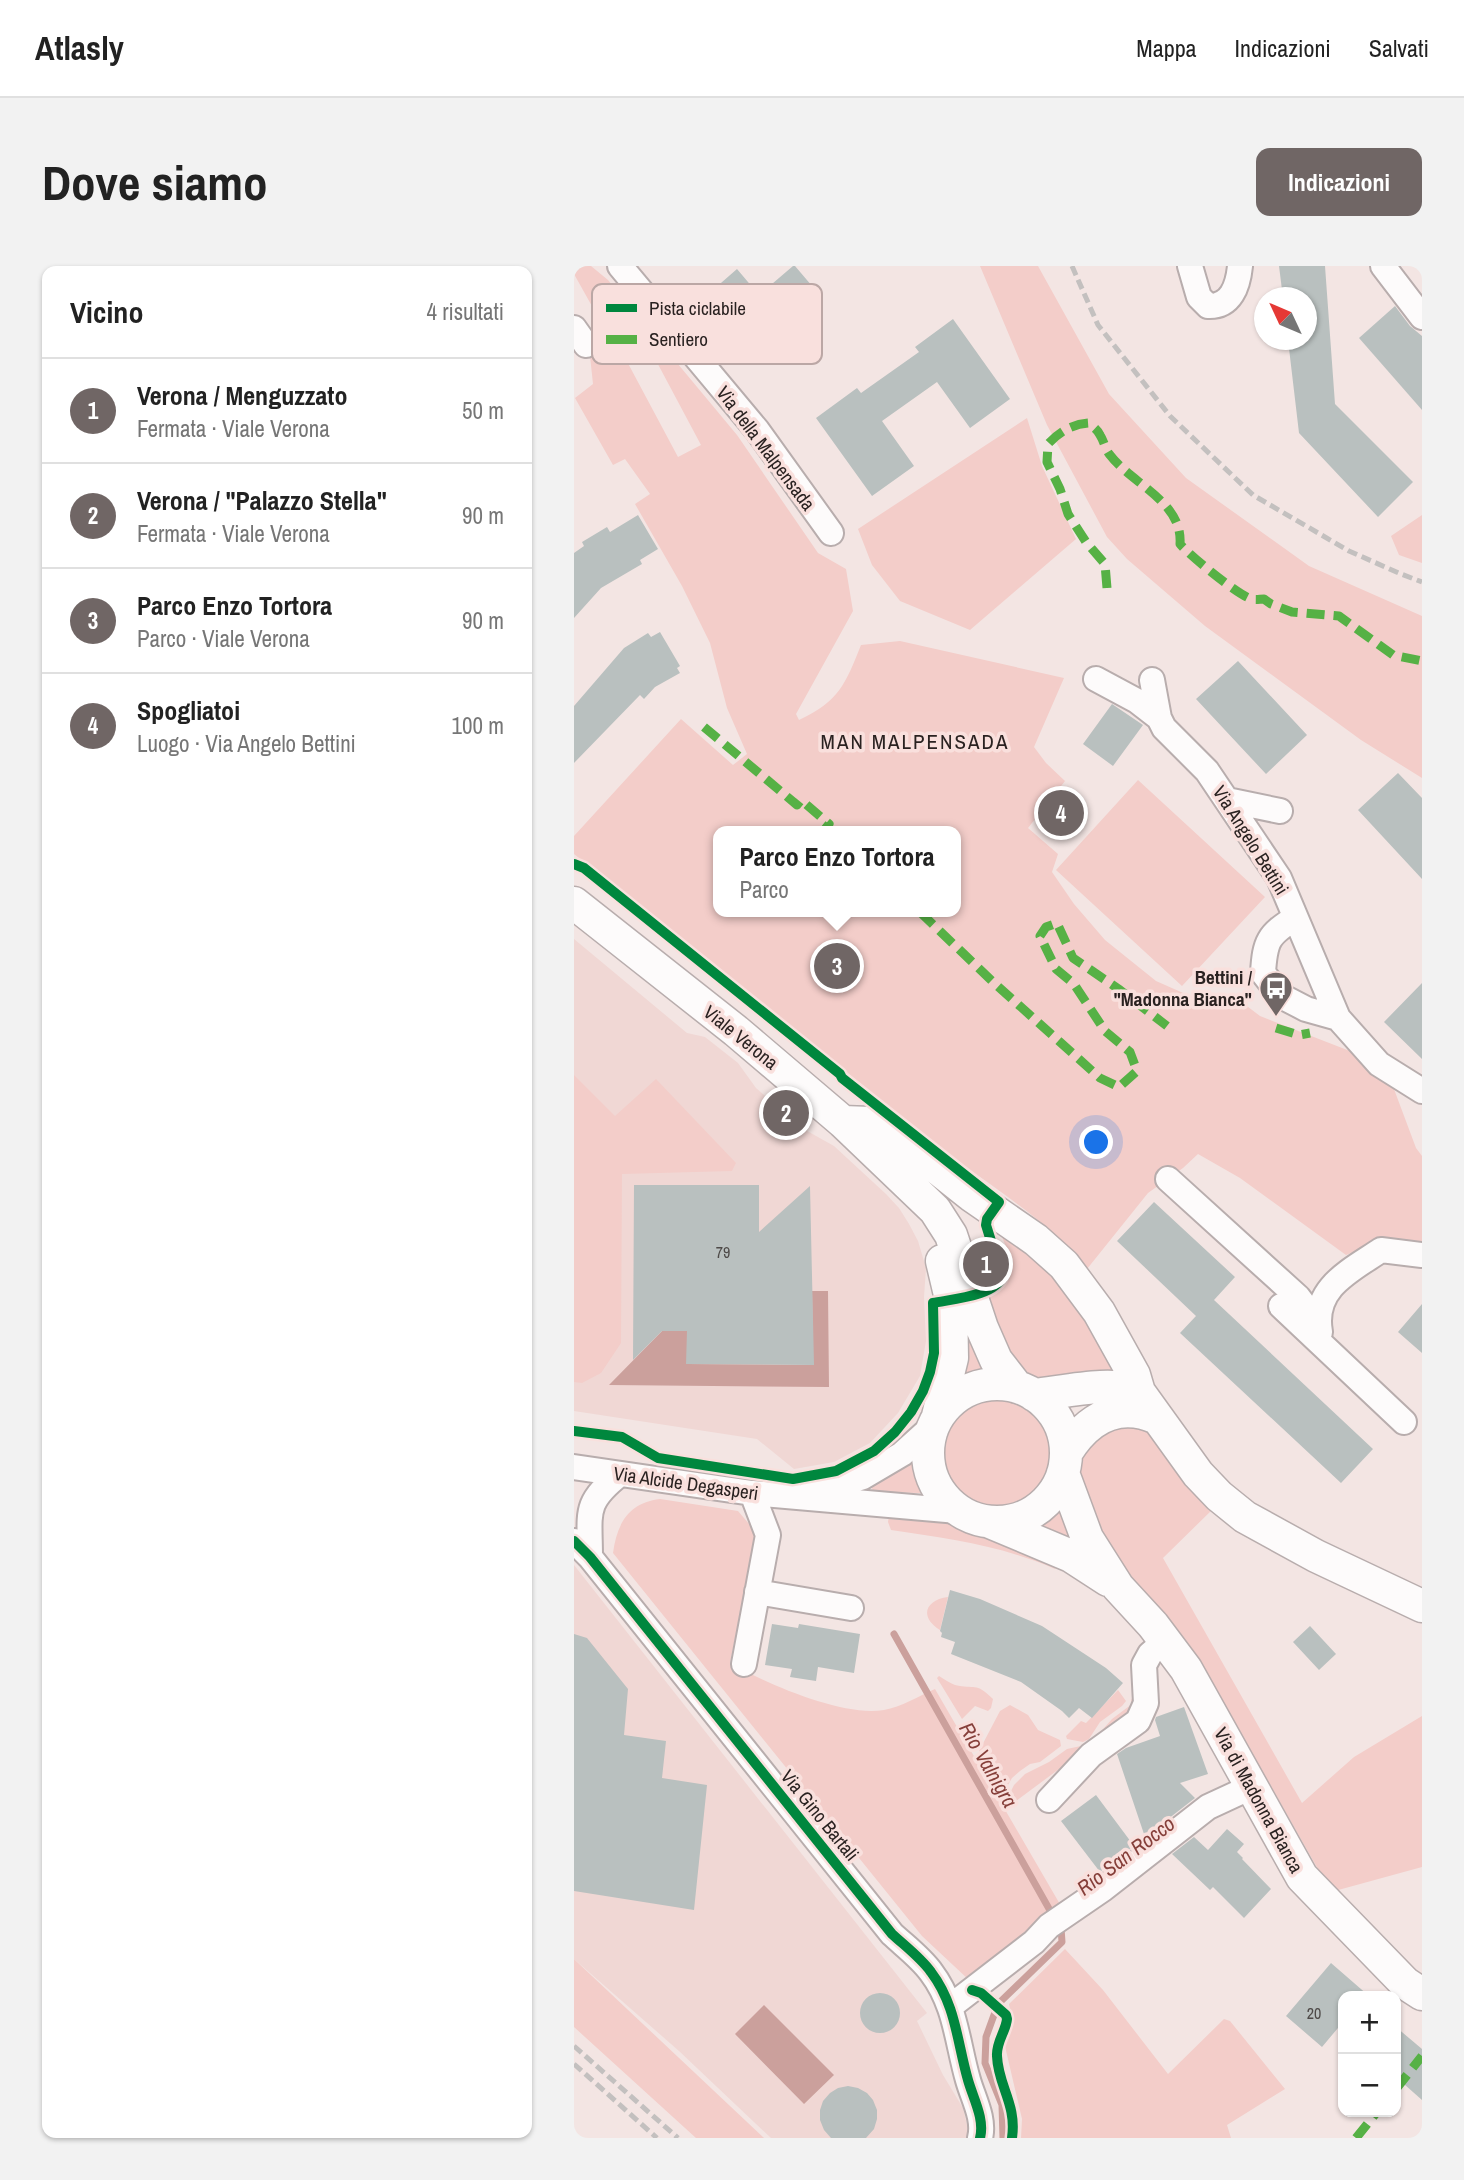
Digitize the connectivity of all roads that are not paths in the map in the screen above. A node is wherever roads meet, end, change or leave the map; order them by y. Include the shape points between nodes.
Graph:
1 (620, 266) edge
2 (1190, 266) edge
3 (1240, 266) edge
4 (1382, 266) edge
5 (635, 284) edge
6 (1422, 317) edge
7 (702, 364) edge
8 (831, 533) dead end
9 (1096, 679) dead end
10 (1152, 680) dead end
11 (1159, 718) junction
12 (1227, 800) junction
13 (1280, 811) dead end
14 (574, 903) edge
15 (1295, 918) junction
16 (1338, 1018) junction
17 (1422, 1091) edge
18 (843, 1122) junction
19 (903, 1178) junction
20 (1168, 1179) dead end
21 (1422, 1255) edge
22 (1281, 1306) dead end
23 (1320, 1334) junction
24 (1025, 1391) junction
25 (1139, 1392) junction
26 (1157, 1418) junction
27 (935, 1421) junction
28 (1404, 1422) dead end
29 (1064, 1463) junction
30 (574, 1467) edge
31 (621, 1474) junction
32 (752, 1493) junction
33 (799, 1497) junction
34 (958, 1511) junction
35 (990, 1522) junction
36 (582, 1549) edge
37 (1118, 1587) junction
38 (757, 1592) junction
39 (1422, 1606) edge
40 (851, 1608) dead end
41 (1165, 1641) junction
42 (744, 1664) dead end
43 (1251, 1787) junction
44 (1049, 1800) dead end
45 (1422, 1994) edge
46 (951, 2006) junction
47 (980, 2138) edge

1 - 5 street, Via della Malpensada
2 - 3 street via 1199,297 1216,307 1236,288
4 - 6 street
7 - 8 street, Via della Malpensada via 757,430
9 - 11 street, Via Angelo Bettini
10 - 11 street
11 - 12 street, Via Angelo Bettini
12 - 13 street
12 - 15 street, Via Angelo Bettini via 1279,878
14 - 18 main road, Viale Verona
15 - 16 street, Via Angelo Bettini
15 - 16 street via 1278,929 1265,947 1263,973 1281,996
16 - 17 street, Via Angelo Bettini via 1379,1064
18 - 19 main road, Viale Verona
18 - 25 main road via 870,1123 893,1133 1064,1265 1099,1312
19 - 24 main road, Viale Verona via 935,1210 951,1235 996,1360
19 - 27 main road, Viale Verona via 938,1245 951,1299 952,1358
20 - 23 street via 1298,1297
21 - 23 street via 1381,1250 1333,1282 1322,1304
22 - 23 street
23 - 28 street
24 - 25 main road via 1114,1386
24 - 27 main road via 994,1384 972,1388 953,1399
24 - 29 main road via 1048,1407 1058,1421 1064,1436
25 - 26 main road
26 - 29 main road via 1143,1411 1116,1411 1095,1420 1077,1435
26 - 39 main road via 1198,1474 1245,1517
27 - 33 street, Via Alcide Degasperi via 902,1454 863,1477
27 - 34 main road via 928,1464 933,1482
29 - 35 main road via 1055,1489 1042,1505 1026,1516
29 - 37 main road, Via di Madonna Bianca via 1087,1538
30 - 31 street, Via Alcide Degasperi
31 - 32 street, Via Alcide Degasperi
31 - 36 street, Via Gino Bartali via 596,1496
32 - 33 street, Via Alcide Degasperi
32 - 38 street via 768,1535
33 - 34 street, Via Alcide Degasperi
34 - 35 main road
35 - 37 main road, Via di Madonna Bianca via 1071,1556
36 - 46 street, Via Gino Bartali via 892,1934 930,1970
37 - 41 main road, Via di Madonna Bianca
38 - 40 street
38 - 42 street
41 - 43 main road, Via di Madonna Bianca via 1186,1669
41 - 44 street via 1144,1665 1146,1703 1138,1721 1091,1755
43 - 45 main road, Via di Madonna Bianca via 1302,1877 1405,1983
43 - 46 street via 1208,1808 1049,1926
46 - 47 street, Via Gino Bartali via 963,2066 978,2108

